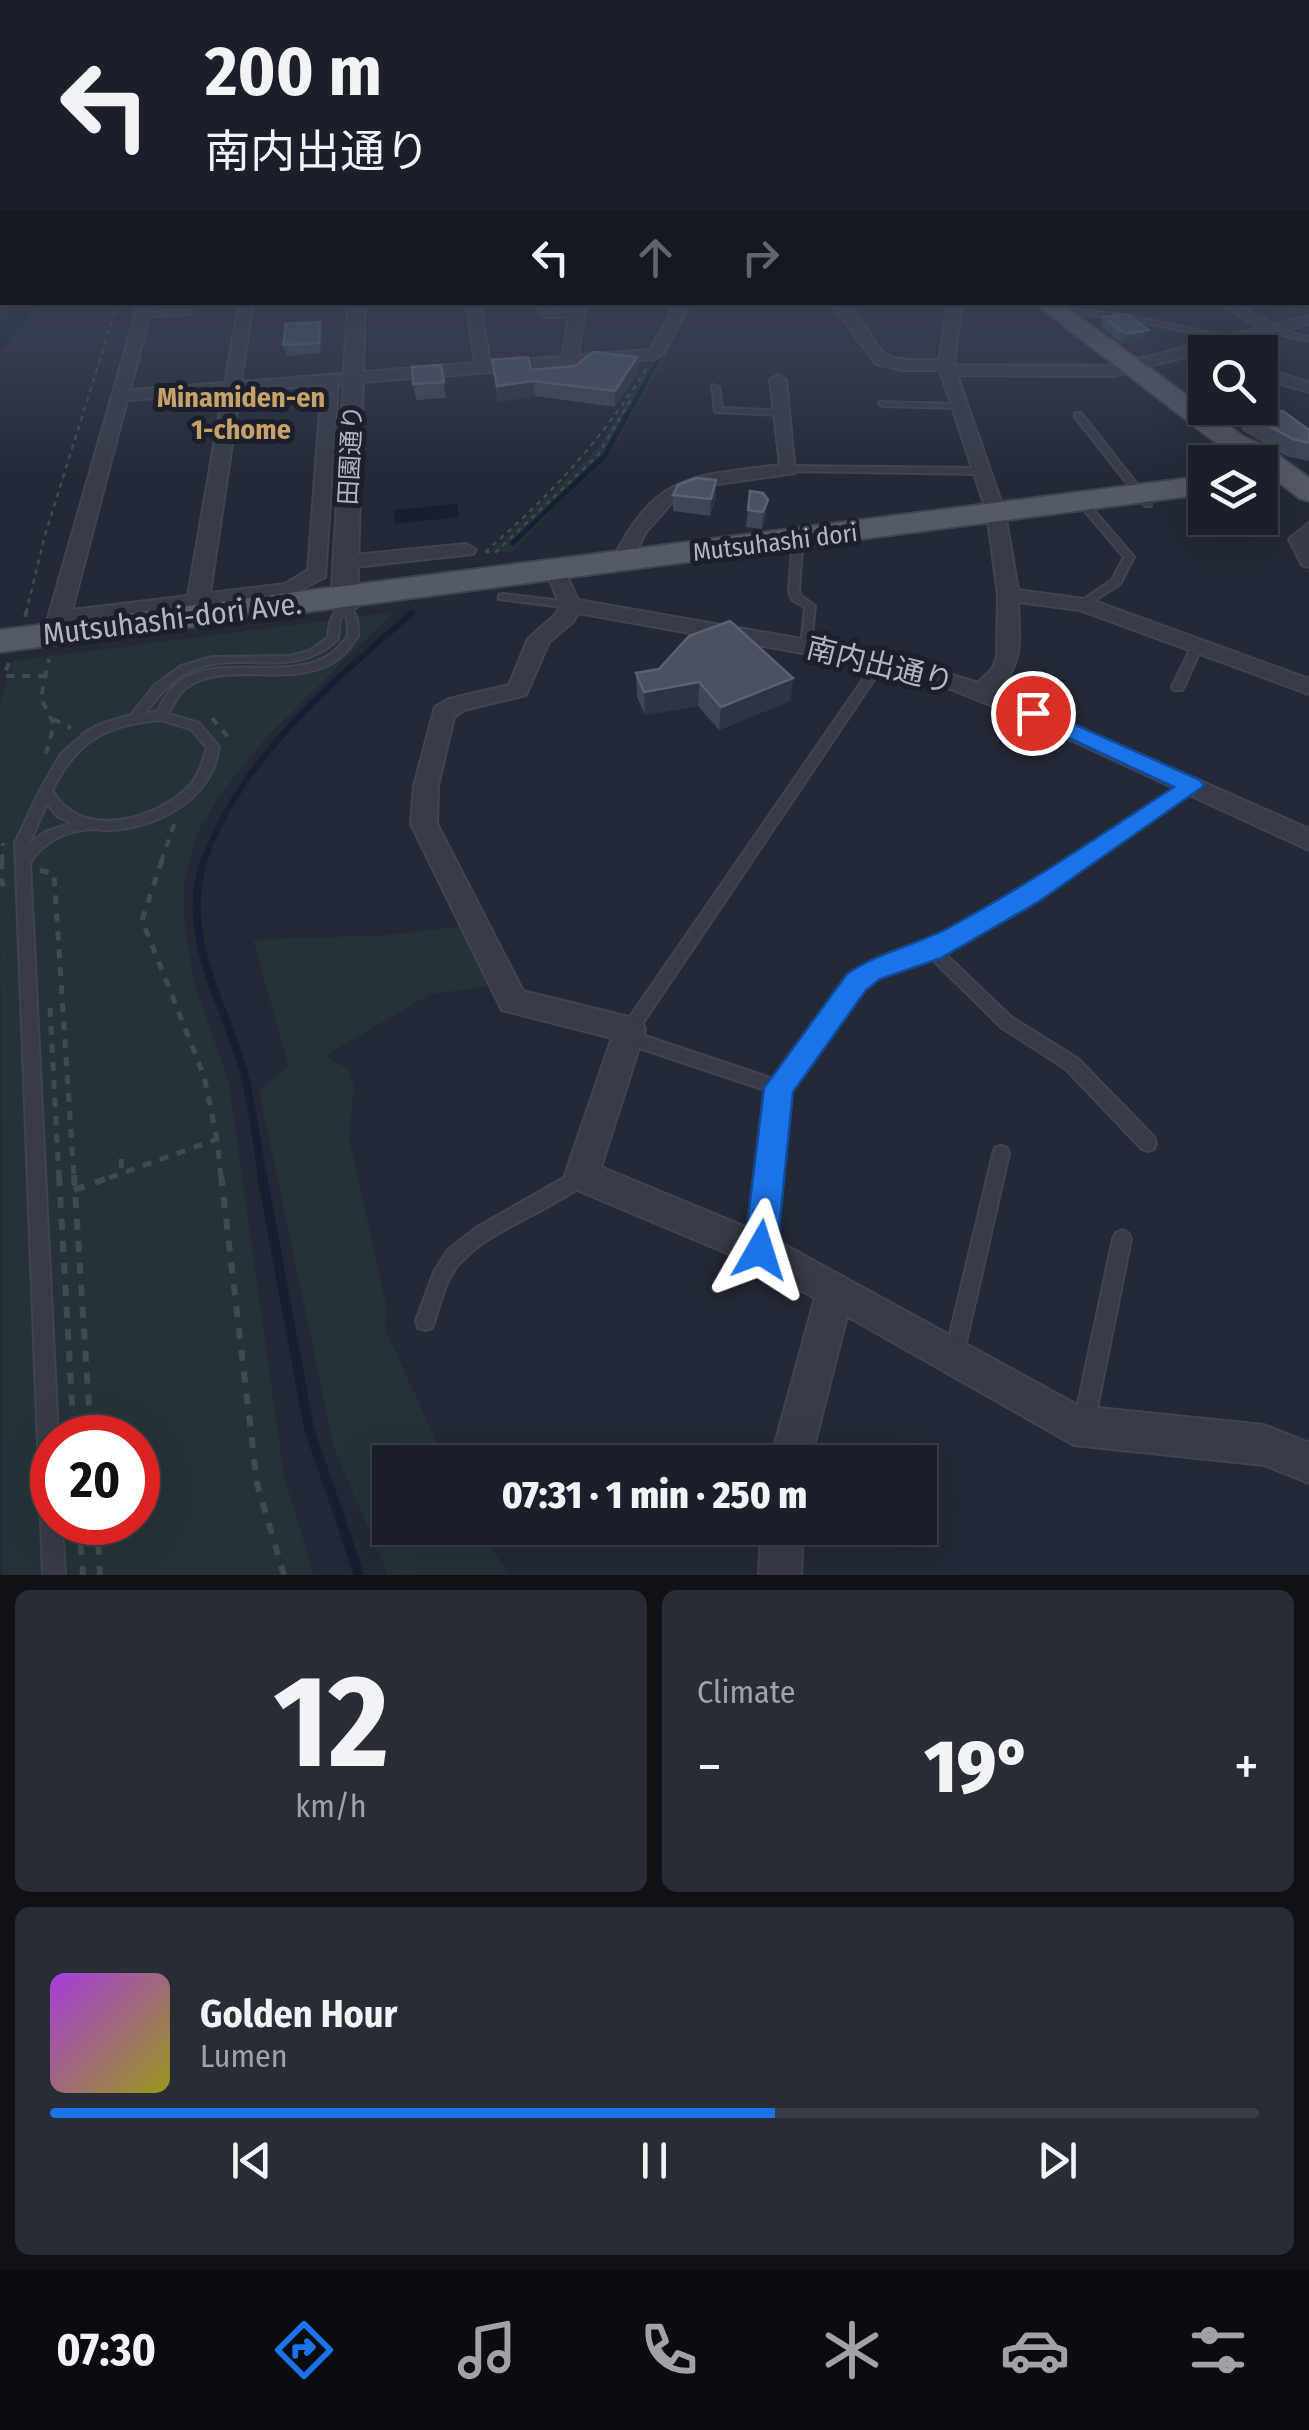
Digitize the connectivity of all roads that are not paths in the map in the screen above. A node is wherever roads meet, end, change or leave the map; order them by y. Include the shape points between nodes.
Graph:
1 (138, 332) edge
2 (241, 332) edge
3 (356, 332) edge
4 (477, 332) edge
5 (574, 332) edge
6 (668, 332) edge
7 (862, 332) edge
8 (951, 332) edge
9 (1083, 332) edge
10 (1279, 332) edge
11 (1309, 339) edge
12 (1188, 355) edge
13 (569, 361) junction
14 (947, 367) junction
15 (483, 368) junction
16 (1133, 368) junction
17 (354, 378) junction
18 (1278, 378) edge
19 (330, 380) junction
20 (778, 380) dead end
21 (715, 386) dead end
22 (233, 387) junction
23 (1309, 387) edge
24 (120, 396) junction
25 (883, 404) dead end
26 (960, 406) junction
27 (782, 412) junction
28 (1078, 415) dead end
29 (789, 469) junction
30 (982, 471) junction
31 (1280, 478) edge
32 (1188, 489) edge
33 (1188, 498) edge
34 (1145, 500) junction
35 (1089, 510) junction
36 (997, 517) junction
37 (1304, 534) edge
38 (798, 548) junction
39 (622, 561) junction
40 (1309, 561) edge
41 (345, 562) junction
42 (453, 583) junction
43 (564, 592) junction
44 (1008, 595) junction
45 (503, 596) dead end
46 (198, 601) junction
47 (345, 602) junction
48 (1084, 604) junction
49 (1198, 644) junction
50 (6, 645) edge
51 (806, 646) junction
52 (882, 660) junction
53 (1309, 687) edge
54 (1178, 688) dead end
55 (983, 692) junction
56 (161, 716) junction
57 (136, 717) junction
58 (1192, 786) junction
59 (46, 790) junction
60 (88, 825) junction
61 (1309, 840) edge
62 (22, 870) junction
63 (932, 950) junction
64 (628, 1033) junction
65 (779, 1088) junction
66 (1148, 1143) dead end
67 (1001, 1154) dead end
68 (582, 1175) junction
69 (1122, 1239) dead end
70 (760, 1250) junction
71 (836, 1289) junction
72 (425, 1321) dead end
73 (954, 1358) junction
74 (1083, 1426) junction
75 (795, 1445) edge
76 (1309, 1463) edge
77 (781, 1545) edge
78 (54, 1575) edge
79 (780, 1575) edge

1 - 24 street
2 - 22 street
3 - 17 street, 田園通り
4 - 15 street
5 - 13 street
6 - 13 street via 655,354
7 - 14 street via 884,363
8 - 14 street
9 - 16 main road
10 - 11 lane
12 - 16 street
13 - 15 street
14 - 16 street
14 - 26 street
15 - 17 street
16 - 31 main road
17 - 19 street
17 - 41 street, 田園通り
18 - 23 street
19 - 22 street
19 - 46 street via 318,573 290,589
20 - 27 street
21 - 27 lane via 718,410
22 - 24 street
22 - 46 street
24 - 46 street via 59,618
25 - 26 lane
26 - 30 street
27 - 29 street
28 - 34 lane
29 - 30 lane
29 - 39 street via 684,483 646,514
30 - 36 street
32 - 34 main road, Mutsuhashi dori
33 - 34 main road, Mutsuhashi dori
34 - 35 main road, Mutsuhashi dori
34 - 36 main road, Mutsuhashi dori
35 - 36 main road, Mutsuhashi dori
35 - 48 lane via 1129,557 1116,582
36 - 38 main road, Mutsuhashi dori
36 - 39 main road, Mutsuhashi dori
36 - 44 street
37 - 40 street
38 - 43 main road, Mutsuhashi dori
38 - 51 lane via 794,591 810,606
39 - 42 main road, Mutsuhashi dori
41 - 42 street via 457,550
41 - 47 street, 田園通り
42 - 47 main road, Mutsuhashi dori
43 - 45 lane
43 - 47 main road, Mutsuhashi dori
43 - 51 street, 南内出通り
43 - 64 street via 566,617 539,639 518,690 443,713 424,824 513,1001
44 - 48 street
44 - 55 street via 1008,656
47 - 50 main road, Mutsuhashi-dori Ave.
47 - 56 lane via 353,636 332,658 304,669 201,677 177,689
47 - 57 lane via 333,639 321,650 191,666 150,692
48 - 49 street
49 - 53 street
49 - 54 lane
51 - 52 street, 南内出通り
52 - 55 street, 南内出通り
52 - 64 lane
55 - 58 street, 南内出通り
56 - 57 lane
56 - 60 lane via 188,721 208,738 212,756 200,782 156,812
57 - 59 lane via 75,745
58 - 61 street, 南内出通り
58 - 63 lane via 1030,896
59 - 60 lane via 56,807
59 - 62 lane via 22,843
60 - 62 lane via 40,840
62 - 78 lane
63 - 65 lane via 857,982
63 - 66 lane via 1006,1022 1072,1064
64 - 65 lane
64 - 68 street
65 - 70 lane
67 - 73 lane
68 - 70 street
68 - 72 lane via 452,1258
69 - 74 lane
70 - 71 street
71 - 73 street
71 - 75 street
73 - 74 street
74 - 76 street via 1264,1445
77 - 79 street

